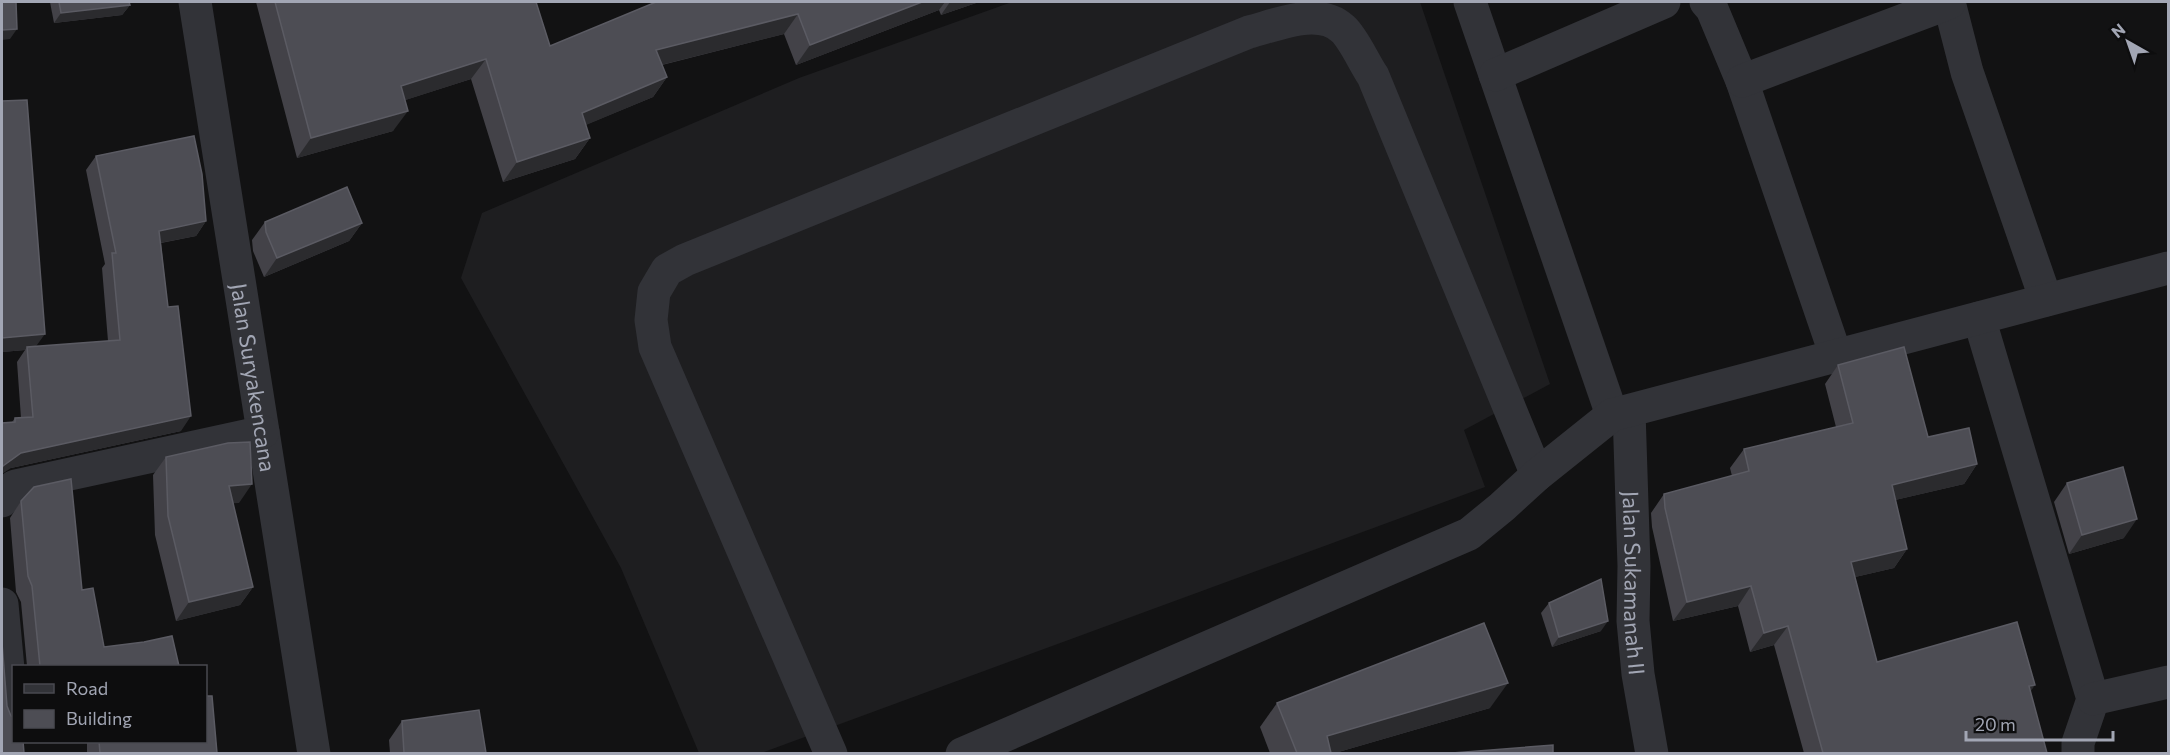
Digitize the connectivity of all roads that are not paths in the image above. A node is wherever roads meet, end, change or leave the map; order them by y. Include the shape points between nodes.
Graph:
1 (195, 2) edge
2 (1470, 2) edge
3 (1664, 2) edge
4 (1706, 2) edge
5 (1949, 2) edge
6 (1495, 75) junction
7 (1742, 81) junction
8 (2169, 268) edge
9 (2046, 300) junction
10 (1979, 318) junction
11 (1836, 356) junction
12 (1620, 413) junction
13 (263, 432) junction
14 (1537, 475) junction
15 (2, 501) edge
16 (2, 604) edge
17 (2169, 682) edge
18 (2093, 699) junction
19 (12, 712) edge
20 (314, 753) edge
21 (831, 753) edge
22 (962, 753) edge
23 (1652, 753) edge
24 (2078, 753) edge

1 - 13 street, Jalan Suryakencana
2 - 6 street, Jalan Sukamanah II
3 - 6 street
4 - 7 street
5 - 7 street
5 - 9 street via 1967,72
6 - 12 street, Jalan Sukamanah II
7 - 11 street
8 - 9 street
9 - 10 street
10 - 11 street
10 - 18 street
11 - 12 street
12 - 14 street
12 - 23 street, Jalan Sukamanah II via 1634,566 1638,674
13 - 15 street via 15,486
13 - 20 street, Jalan Suryakencana
14 - 21 street via 1373,76 1344,30 1334,22 1308,18 1250,32 685,260 667,270 654,292 651,320 655,347
14 - 22 street via 1469,534
16 - 19 street
17 - 18 street
18 - 24 street

